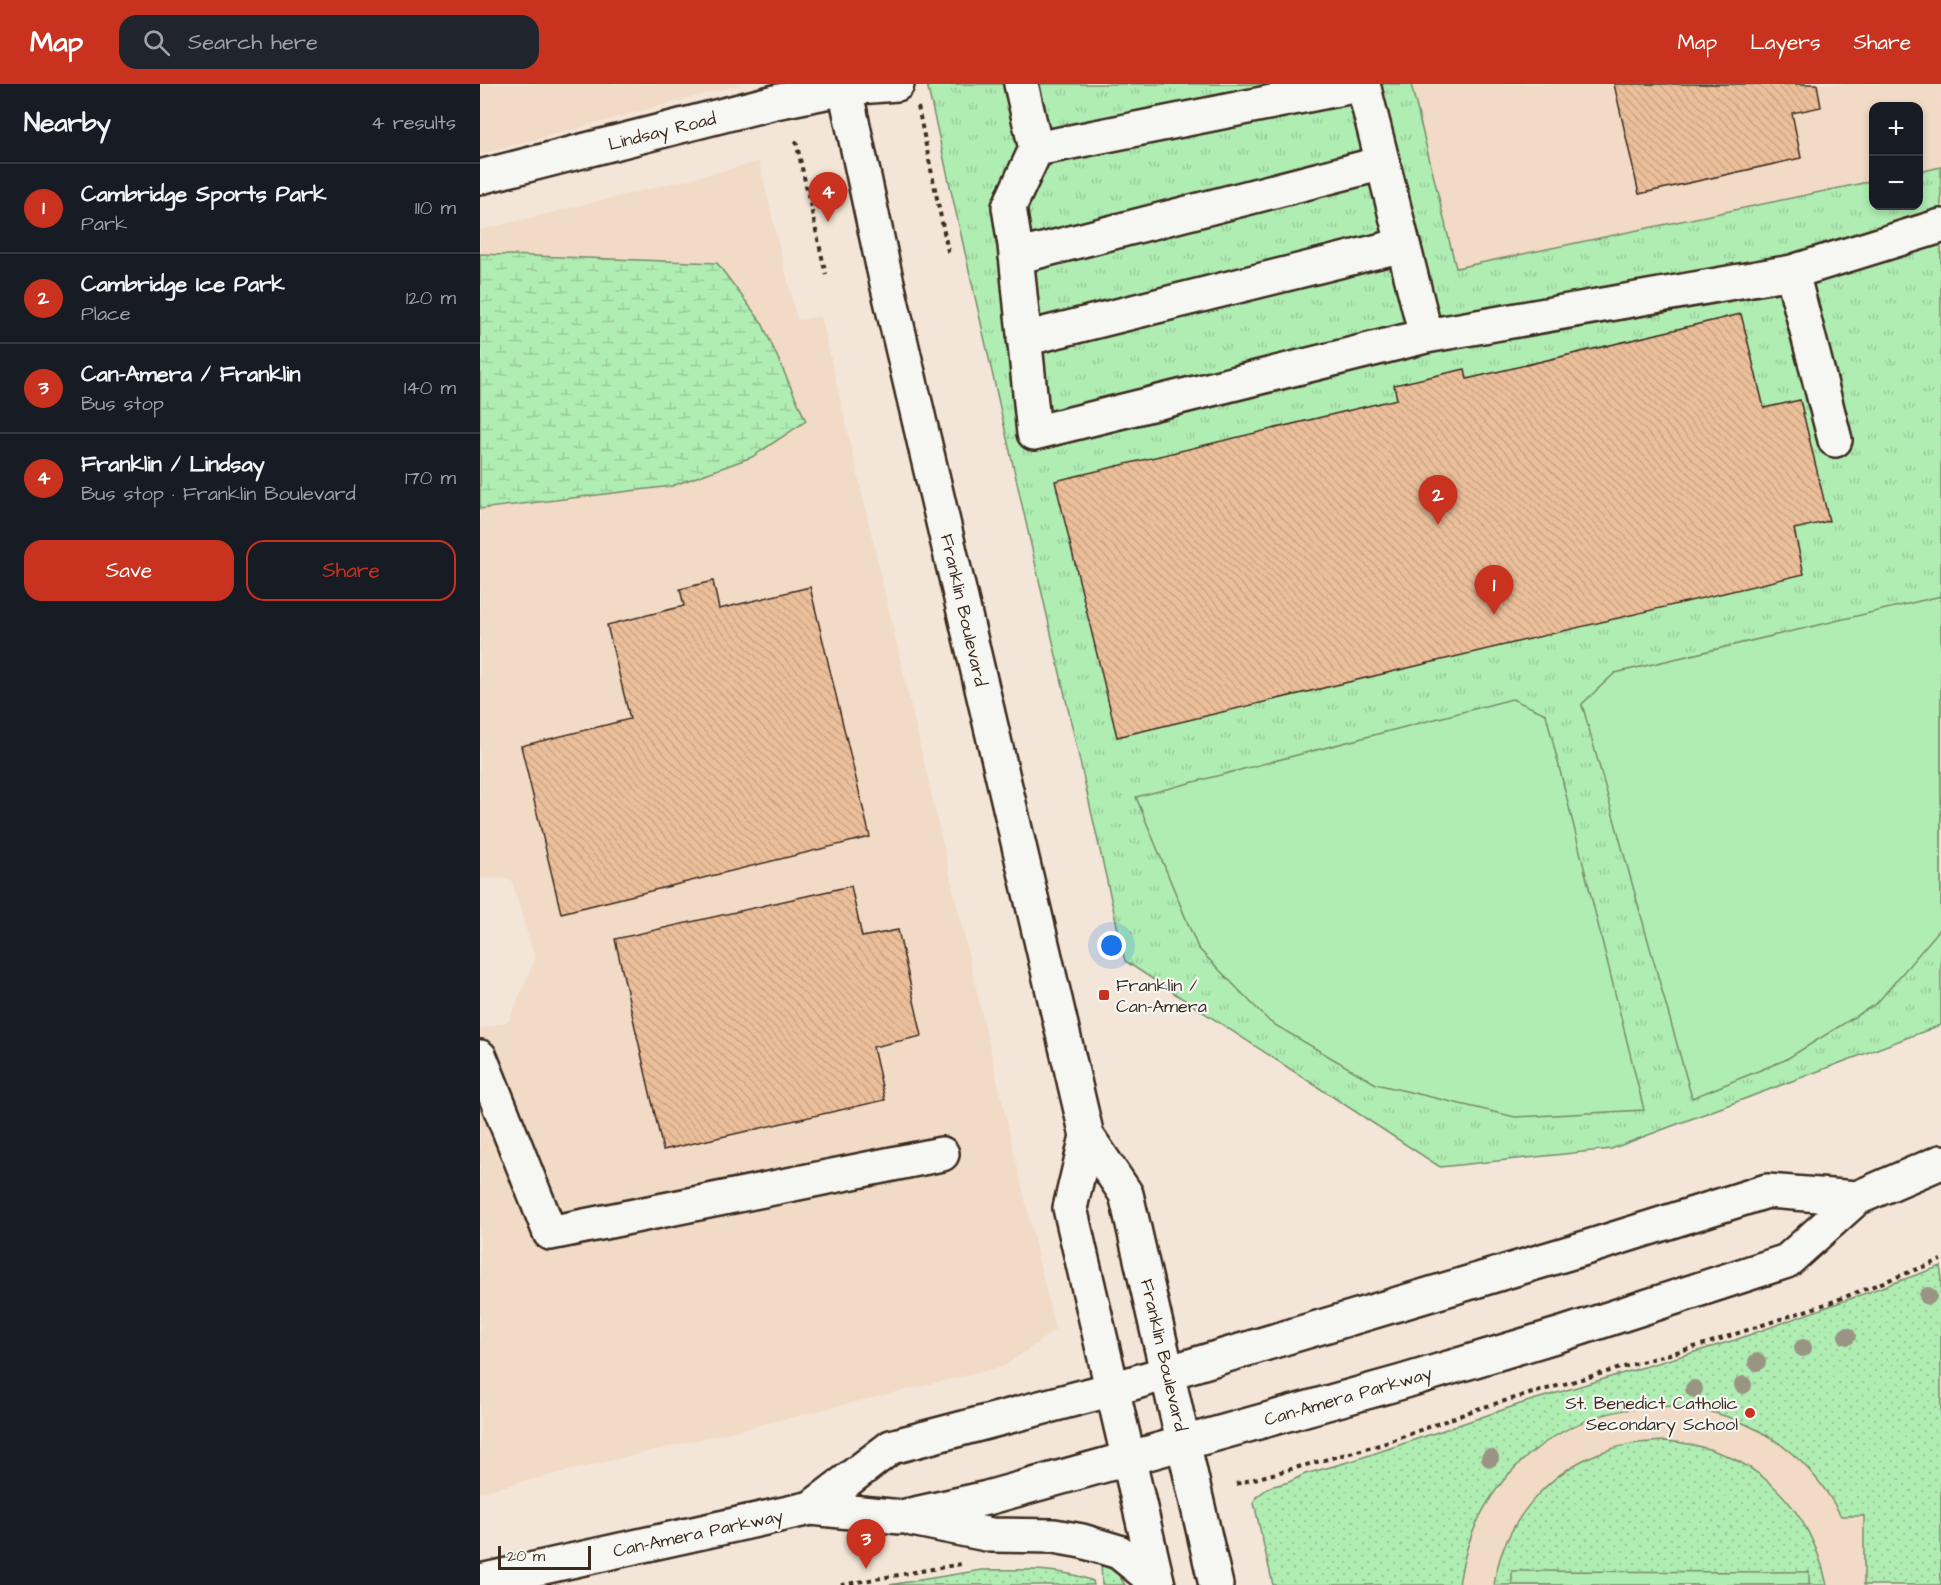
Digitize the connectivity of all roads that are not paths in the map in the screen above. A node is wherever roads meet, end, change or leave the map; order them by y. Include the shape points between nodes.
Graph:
1 (1021, 84) edge
2 (1363, 84) edge
3 (845, 86) edge
4 (906, 90) edge
5 (1036, 149) junction
6 (1383, 163) junction
7 (480, 177) edge
8 (1941, 226) edge
9 (1403, 245) junction
10 (1017, 257) junction
11 (1792, 272) junction
12 (1426, 336) junction
13 (1024, 339) junction
14 (1835, 440) dead end
15 (480, 1057) edge
16 (1087, 1136) junction
17 (942, 1154) dead end
18 (1941, 1162) edge
19 (1857, 1198) junction
20 (1168, 1373) junction
21 (1113, 1389) junction
22 (1183, 1442) junction
23 (1129, 1457) junction
24 (811, 1508) junction
25 (901, 1517) junction
26 (480, 1581) edge
27 (1158, 1584) edge
28 (1216, 1585) edge

1 - 5 main road
2 - 5 main road
2 - 6 main road
3 - 4 main road, Lindsay Road
3 - 7 main road, Lindsay Road
3 - 16 main road, Franklin Boulevard via 883,266
5 - 10 main road via 1009,207
6 - 9 main road
6 - 10 main road
8 - 11 main road
9 - 12 main road
9 - 13 main road
10 - 13 main road
11 - 12 main road
11 - 14 main road
12 - 13 main road via 1034,433
15 - 17 main road via 550,1233
16 - 20 main road, Franklin Boulevard via 1126,1194
16 - 21 main road, Franklin Boulevard via 1070,1208
18 - 19 main road, Can-Amera Parkway
19 - 20 main road, Can-Amera Parkway via 1767,1191
19 - 22 main road, Can-Amera Parkway via 1787,1261 1402,1382
20 - 21 main road, Can-Amera Parkway
20 - 22 main road, Franklin Boulevard
21 - 23 main road, Franklin Boulevard
21 - 24 main road, Can-Amera Parkway via 891,1447
22 - 23 main road, Can-Amera Parkway
22 - 28 main road, Franklin Boulevard
23 - 25 main road, Can-Amera Parkway via 987,1498
23 - 27 main road, Franklin Boulevard
24 - 25 main road, Can-Amera Parkway
24 - 26 main road, Can-Amera Parkway
25 - 27 main road via 991,1535 1054,1536 1082,1541 1119,1552

